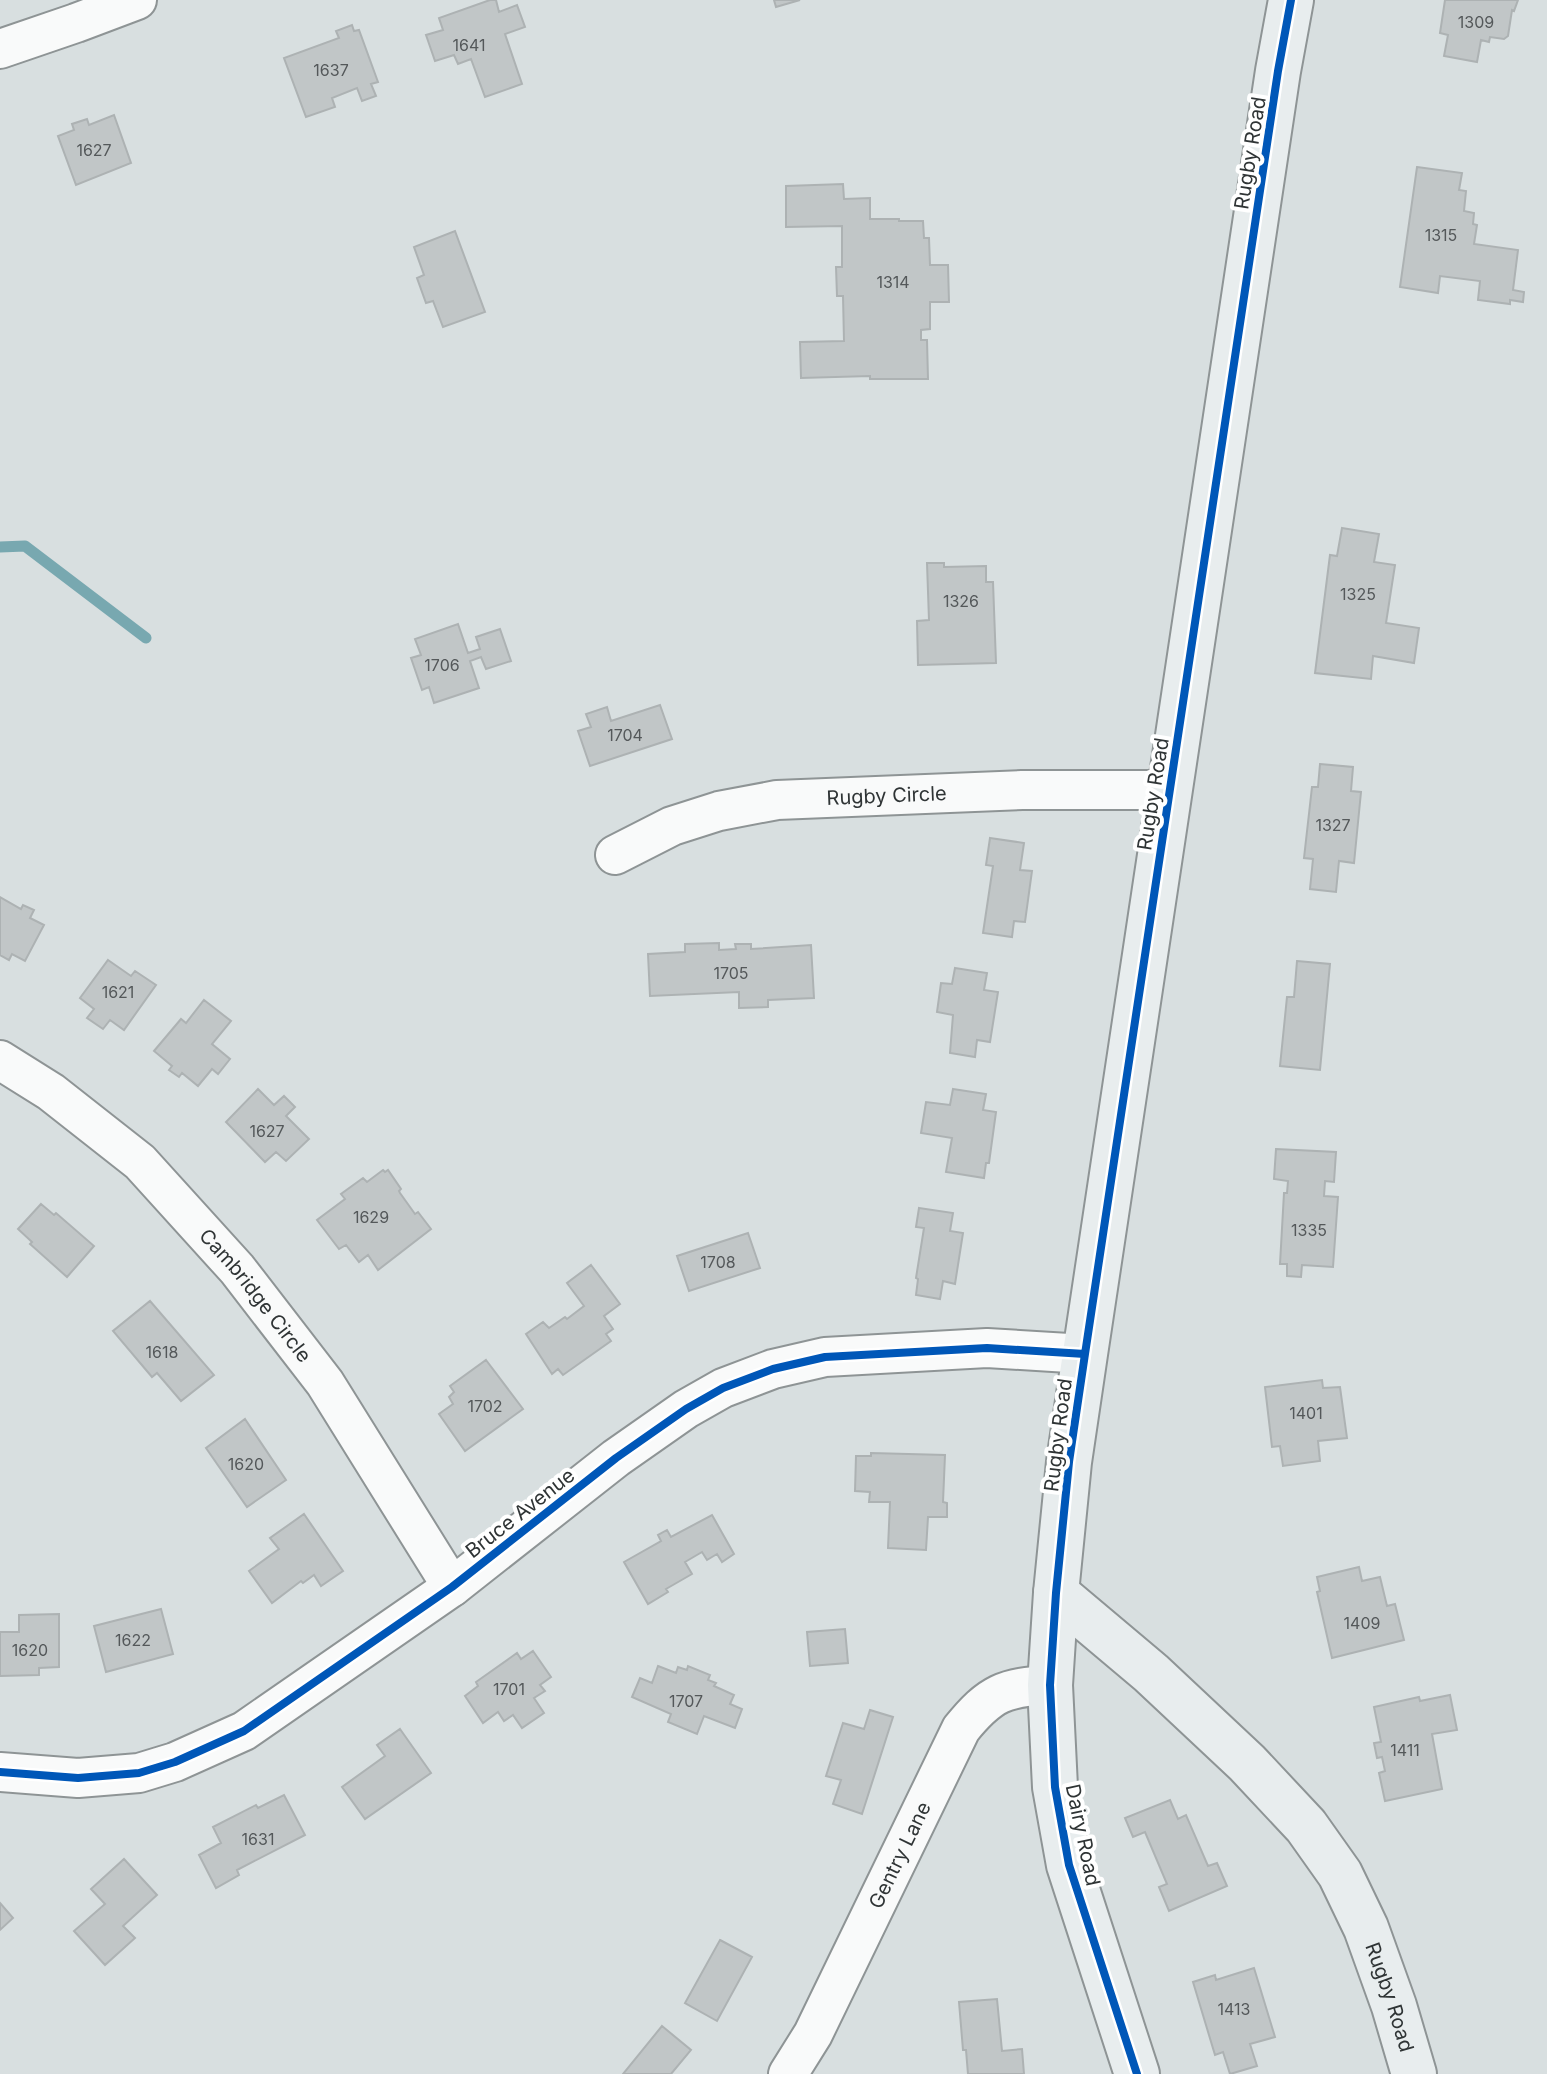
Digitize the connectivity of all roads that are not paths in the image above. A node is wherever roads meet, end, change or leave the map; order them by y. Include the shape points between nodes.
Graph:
1 (137, 0) edge
2 (1291, 0) edge
3 (0, 49) edge
4 (1169, 790) junction
5 (615, 855) dead end
6 (0, 1060) edge
7 (1085, 1354) junction
8 (452, 1587) junction
9 (1056, 1593) junction
10 (1050, 1685) junction
11 (0, 1772) edge
12 (788, 2074) edge
13 (1137, 2074) edge
14 (1414, 2074) edge

1 - 3 street
2 - 4 street, Rugby Road
4 - 5 street, Rugby Circle via 777,800 672,826
4 - 7 street, Rugby Road
6 - 8 street, Cambridge Circle via 51,1092 140,1162 237,1269 325,1383
7 - 8 street, Bruce Avenue via 987,1348 825,1357 773,1369 686,1409
7 - 9 street, Rugby Road
8 - 11 street, Bruce Avenue via 244,1731 175,1762 139,1773 78,1778
9 - 10 street, Dairy Road
9 - 14 street, Rugby Road via 1162,1683 1306,1826 1340,1874 1366,1928
10 - 12 street, Gentry Lane via 1021,1686 997,1695 978,1707 961,1729 813,2034
10 - 13 street, Dairy Road via 1055,1787 1069,1865

